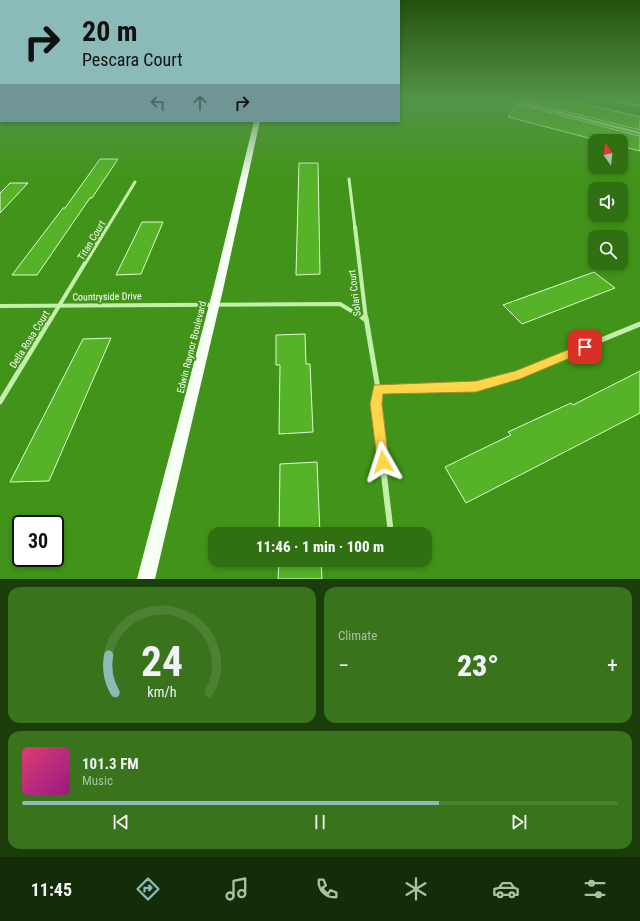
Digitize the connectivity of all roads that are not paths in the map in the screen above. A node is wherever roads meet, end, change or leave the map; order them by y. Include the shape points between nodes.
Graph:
1 (256, 127) edge
2 (616, 127) edge
3 (640, 133) edge
4 (350, 179) dead end
5 (136, 182) dead end
6 (214, 303) junction
7 (0, 306) edge
8 (60, 306) junction
9 (366, 320) junction
10 (640, 324) edge
11 (378, 388) junction
12 (0, 402) edge
13 (390, 527) edge
14 (146, 579) edge

1 - 6 main road, Edwin Raynor Boulevard
2 - 3 street
4 - 9 street, Solari Court
5 - 8 street, Titan Court
6 - 8 street, Countryside Drive
6 - 9 street, Solari Court via 340,304
6 - 14 main road, Edwin Raynor Boulevard
7 - 8 street, Countryside Drive
8 - 12 street, Della Rosa Court
9 - 11 street
10 - 11 street via 516,375 476,387
11 - 13 street via 376,404

